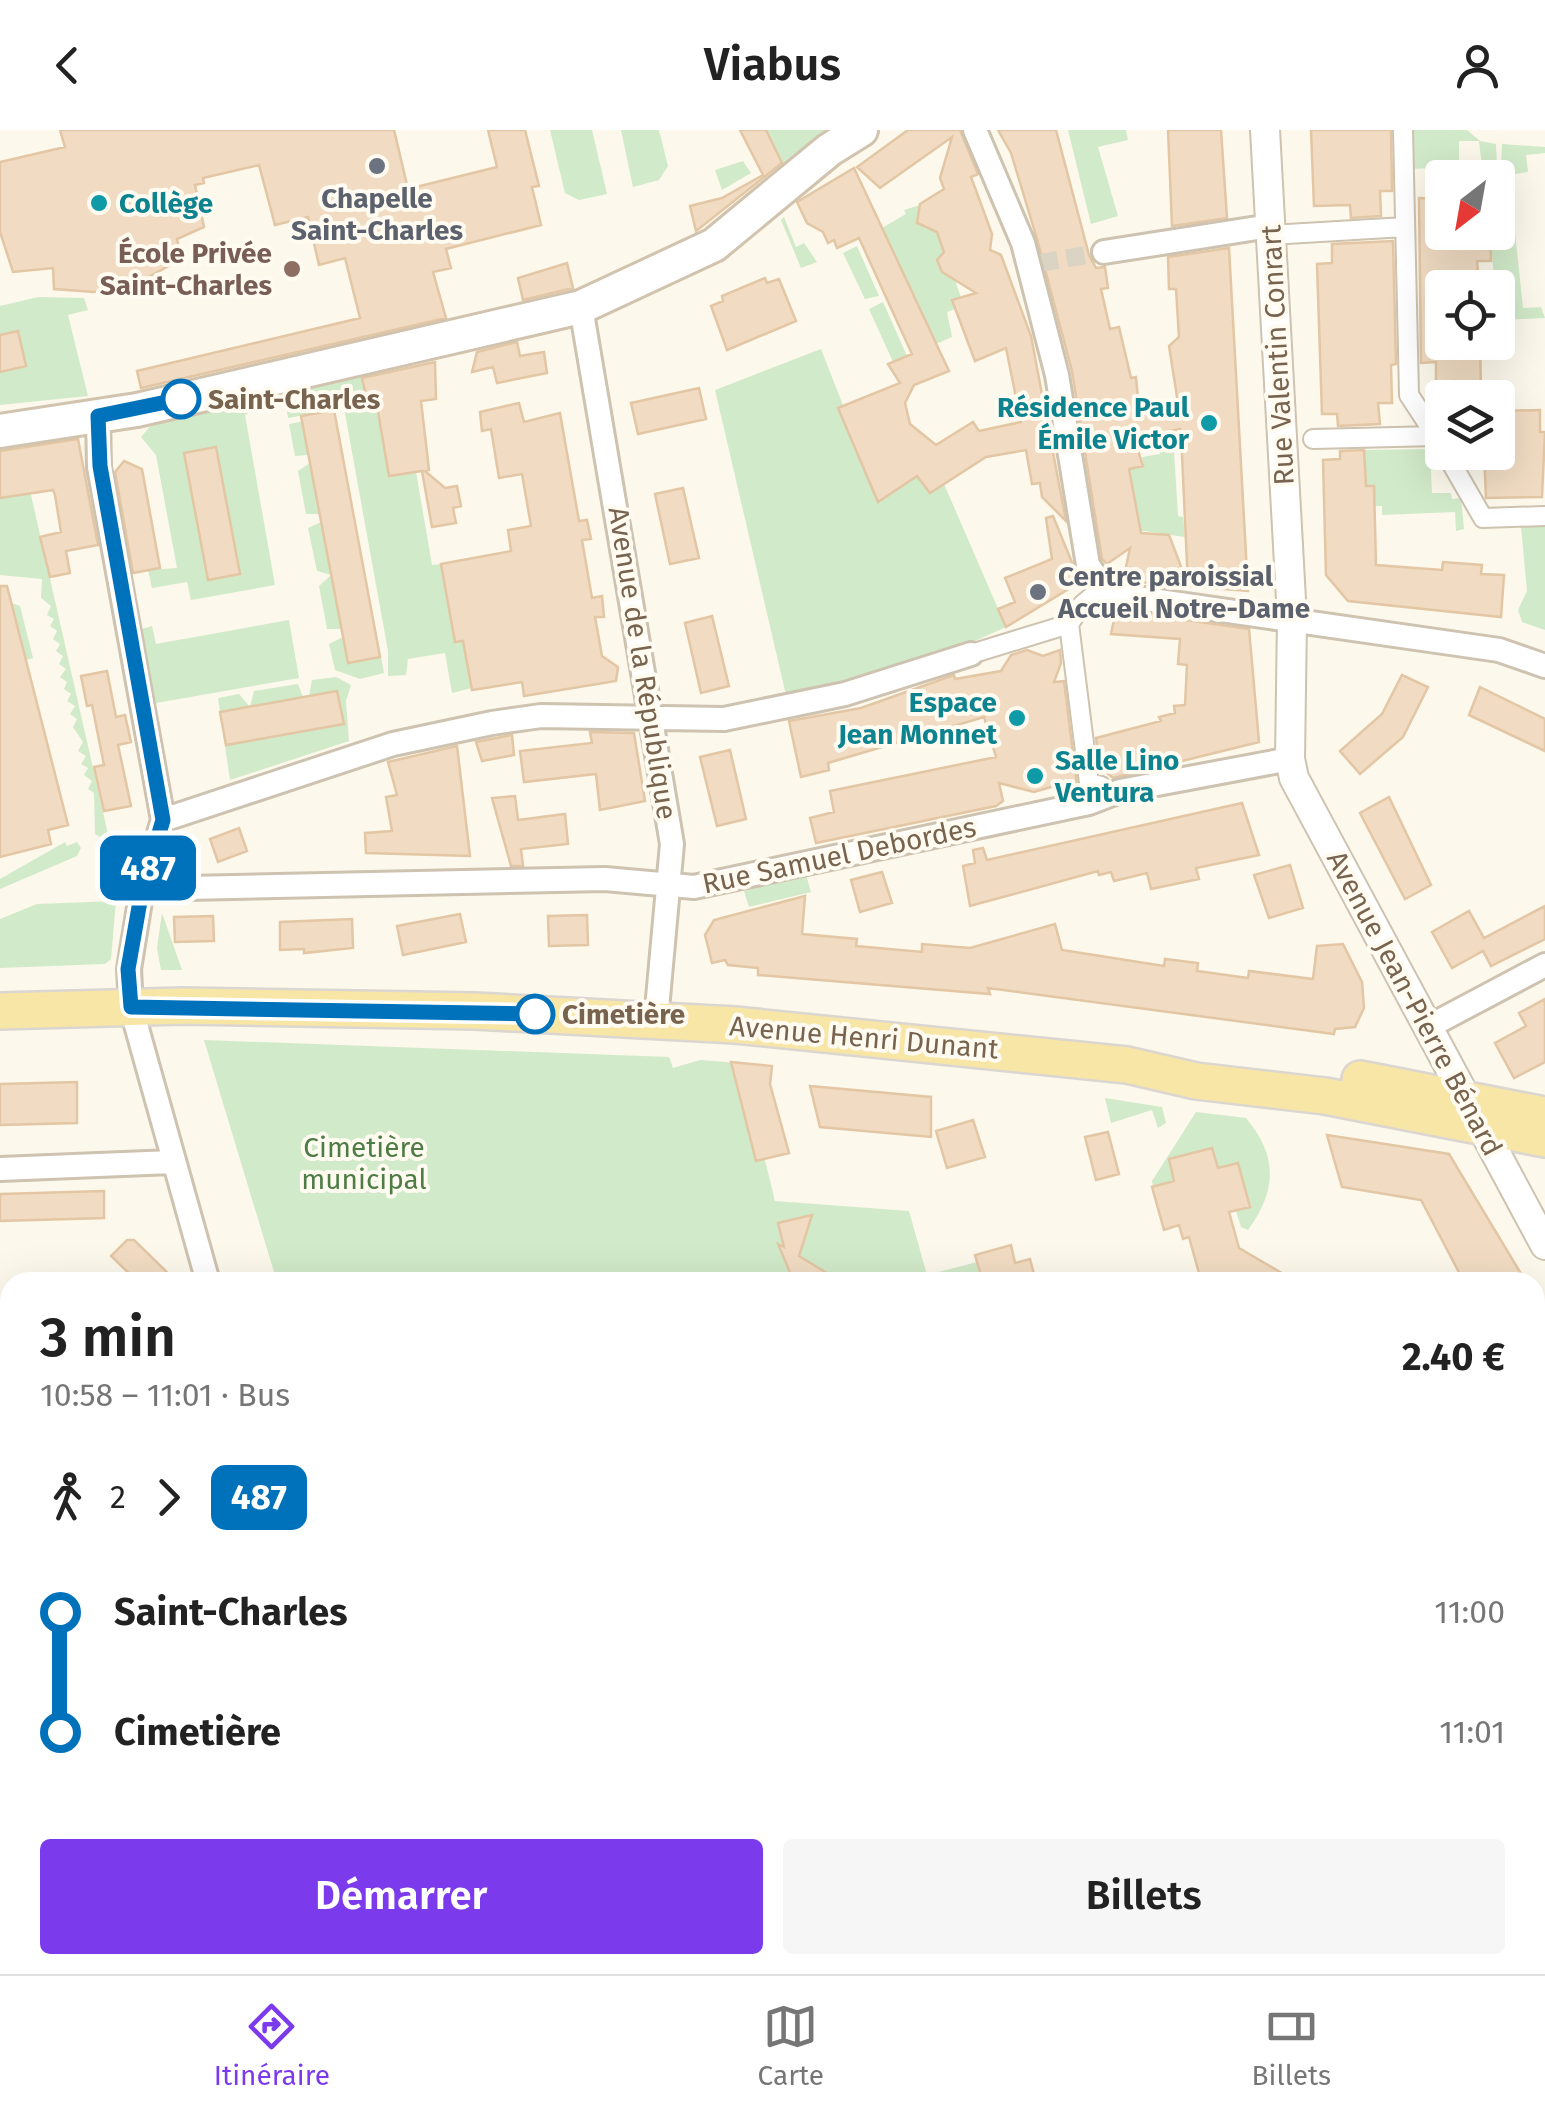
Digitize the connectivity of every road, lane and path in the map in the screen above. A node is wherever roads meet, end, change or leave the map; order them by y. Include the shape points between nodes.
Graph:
1 (861, 130) edge
2 (974, 130) edge
3 (1264, 130) edge
4 (1403, 130) edge
5 (1405, 228) junction
6 (1270, 230) junction
7 (1104, 252) tunnel mouth
8 (581, 307) junction
9 (98, 416) junction
10 (1425, 420) edge
11 (0, 431) edge
12 (1281, 440) junction
13 (1425, 444) edge
14 (1456, 470) edge
15 (1545, 516) edge
16 (1103, 587) junction
17 (1292, 618) junction
18 (1069, 624) junction
19 (971, 654) joint
20 (1545, 666) edge
21 (654, 716) junction
22 (1290, 759) junction
23 (1102, 786) dead end
24 (163, 820) junction
25 (667, 884) junction
26 (142, 890) junction
27 (1545, 966) edge
28 (131, 1007) junction
29 (0, 1011) edge
30 (656, 1020) junction
31 (1428, 1027) junction
32 (1476, 1113) junction
33 (1545, 1116) edge
34 (1545, 1139) edge
35 (172, 1162) junction
36 (0, 1169) edge
37 (1545, 1245) edge
38 (205, 1272) edge

1 - 8 main road via 714,245
2 - 16 street via 1034,264 1088,564
3 - 6 street, Rue Valentin Conrart
4 - 5 street
5 - 6 street
5 - 10 street via 1409,395
6 - 7 street
6 - 12 street, Rue Valentin Conrart
8 - 9 main road
8 - 21 street, Avenue de la République
9 - 11 main road
9 - 24 street via 100,466
12 - 13 street
12 - 17 street, Rue Valentin Conrart
14 - 15 street via 1484,518
16 - 17 street via 1117,595
16 - 18 street
17 - 20 street via 1499,650
17 - 22 street, Rue Valentin Conrart
18 - 19 street
18 - 23 street via 1090,783
19 - 21 street via 845,694 724,719
21 - 24 street via 541,716 475,726 393,744
21 - 25 street, Avenue de la République via 672,844
22 - 25 street, Rue Samuel Debordes via 1120,791 820,862 694,887
22 - 31 street, Avenue Jean-Pierre Bénard via 1294,778
24 - 26 street
25 - 26 street, Rue Samuel Debordes
25 - 30 street, Avenue de la République
26 - 28 street via 128,969
27 - 31 street
28 - 29 main road, Avenue Henri Dunant
28 - 30 main road, Avenue Henri Dunant via 456,1010
28 - 35 street
30 - 32 main road, Avenue Henri Dunant via 1127,1064 1249,1064
31 - 32 street, Avenue Jean-Pierre Bénard
32 - 33 main road
32 - 34 main road
32 - 37 street, Avenue Jean-Pierre Bénard
35 - 36 street
35 - 38 street

